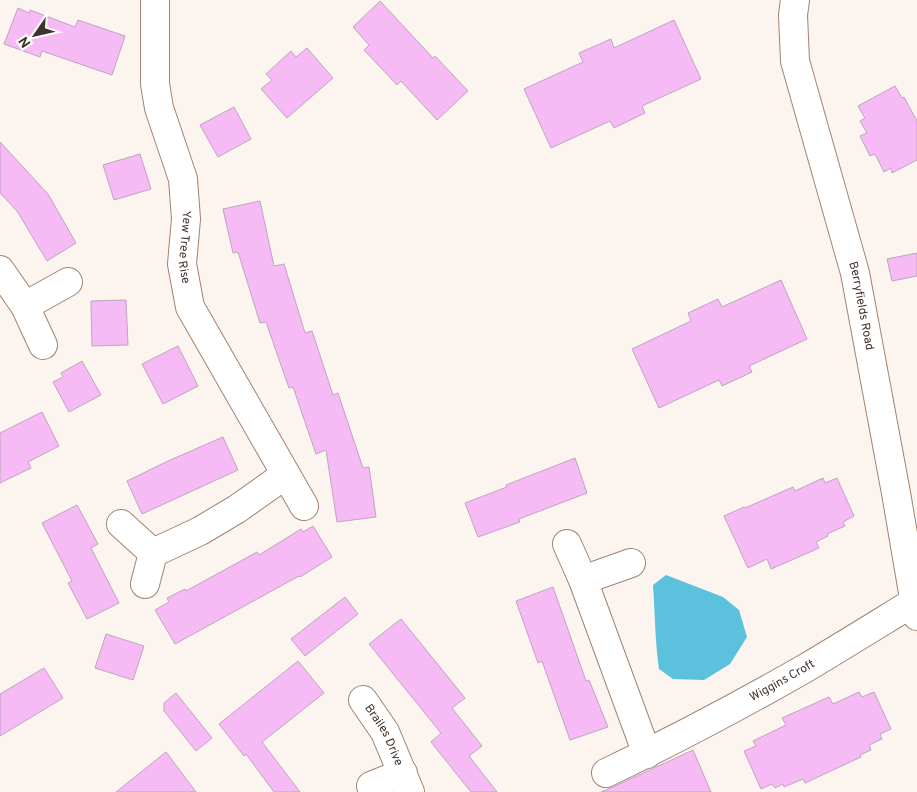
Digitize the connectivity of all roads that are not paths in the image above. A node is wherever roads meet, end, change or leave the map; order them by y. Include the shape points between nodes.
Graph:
1 (155, 0) edge
2 (795, 0) edge
3 (0, 270) edge
4 (68, 282) dead end
5 (24, 306) junction
6 (43, 345) dead end
7 (285, 475) junction
8 (907, 492) edge
9 (304, 506) dead end
10 (121, 524) dead end
11 (567, 544) dead end
12 (152, 553) junction
13 (631, 563) dead end
14 (583, 580) junction
15 (144, 584) dead end
16 (916, 609) edge
17 (363, 700) dead end
18 (647, 754) junction
19 (606, 773) dead end
20 (406, 783) edge
21 (371, 786) dead end

1 - 7 street, Yew Tree Rise via 156,84 159,108 183,178 186,219 182,264 190,307
2 - 8 street, Berryfields Road via 795,61 855,273
3 - 5 street
4 - 5 street
5 - 6 street
7 - 9 street, Yew Tree Rise
7 - 12 street via 200,531
8 - 16 street, Berryfields Road
10 - 12 street
11 - 14 street
12 - 15 street
13 - 14 street
14 - 18 street
16 - 18 street, Wiggins Croft
17 - 20 street, Brailes Drive via 385,732
18 - 19 street, Wiggins Croft
20 - 21 street, Brailes Drive

